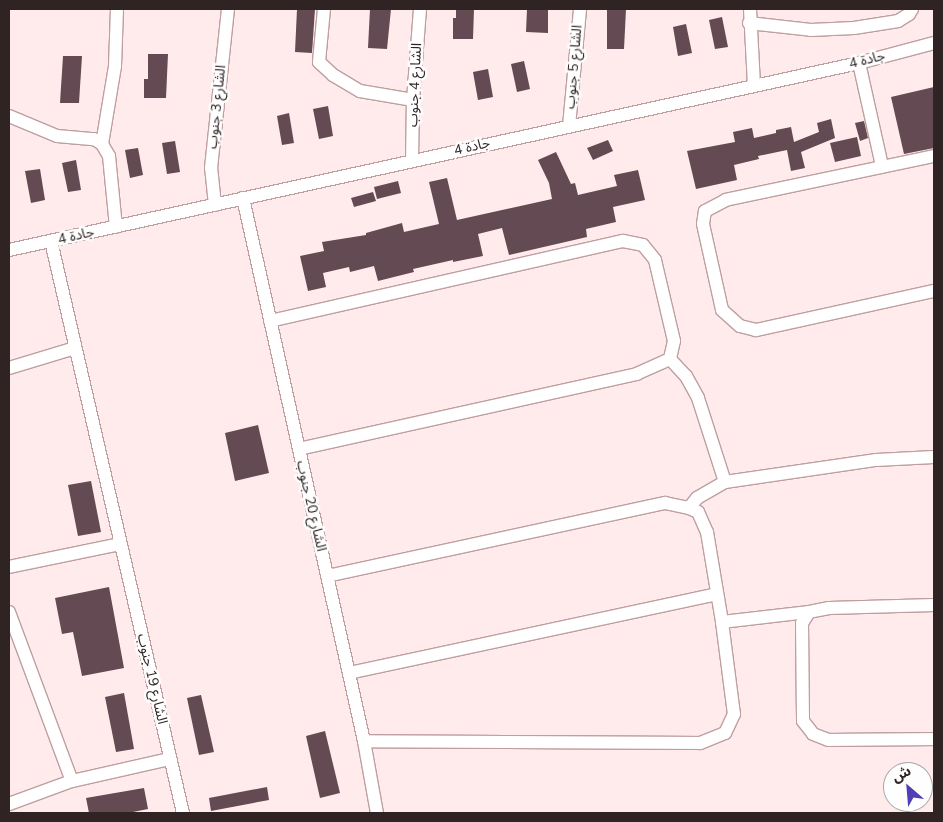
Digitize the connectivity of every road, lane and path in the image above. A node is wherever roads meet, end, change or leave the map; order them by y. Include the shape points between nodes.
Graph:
1 (117, 9) edge
2 (228, 9) edge
3 (324, 9) edge
4 (420, 9) edge
5 (580, 9) edge
6 (750, 9) edge
7 (912, 9) edge
8 (749, 23) junction
9 (934, 43) edge
10 (859, 63) junction
11 (754, 86) junction
12 (413, 100) junction
13 (9, 116) edge
14 (569, 126) junction
15 (102, 144) junction
16 (934, 156) edge
17 (412, 161) junction
18 (882, 166) junction
19 (243, 198) junction
20 (215, 205) junction
21 (116, 227) junction
22 (50, 242) junction
23 (9, 250) edge
24 (934, 292) edge
25 (270, 322) junction
26 (75, 348) junction
27 (670, 359) junction
28 (9, 368) edge
29 (298, 449) junction
30 (934, 458) edge
31 (726, 482) junction
32 (689, 508) junction
33 (120, 544) junction
34 (9, 567) edge
35 (327, 576) junction
36 (717, 594) junction
37 (934, 605) edge
38 (9, 612) edge
39 (809, 612) junction
40 (722, 622) junction
41 (348, 673) junction
42 (934, 739) edge
43 (364, 741) junction
44 (170, 759) junction
45 (72, 781) junction
46 (9, 804) edge
47 (183, 813) edge
48 (377, 813) edge

1 - 15 street via 115,66
2 - 20 street, الشارع 3 جنوب via 211,168
3 - 12 street via 320,62 333,75 360,91
4 - 12 street, الشارع 4 جنوب
5 - 14 street, الشارع 5 جنوب
6 - 8 street
7 - 8 street via 898,21 854,28 811,30
8 - 11 street
9 - 10 street, جادة 4
10 - 11 street, جادة 4
10 - 18 street
11 - 14 street, جادة 4
12 - 17 street, الشارع 4 جنوب
13 - 15 street via 57,136 94,138
14 - 17 street, جادة 4
15 - 21 street via 109,156
16 - 18 street
17 - 19 street, جادة 4
18 - 24 street via 726,200 705,211 703,224 722,310 740,326 756,330
19 - 20 street, جادة 4
19 - 25 street, الشارع 20 جنوب
20 - 21 street, جادة 4
21 - 22 street, جادة 4
22 - 23 street, جادة 4
22 - 26 street, الشارع 19 جنوب
25 - 27 street via 624,241 643,244 655,260 674,341
25 - 29 street, الشارع 20 جنوب
26 - 28 street
26 - 33 street, الشارع 19 جنوب
27 - 29 street via 637,374
27 - 31 street via 686,376 698,398
29 - 35 street, الشارع 20 جنوب
30 - 31 street via 876,460
31 - 32 street via 697,498
32 - 35 street via 665,503
32 - 36 street via 698,512 706,532
33 - 34 street
33 - 44 street, الشارع 19 جنوب
35 - 41 street, الشارع 20 جنوب
36 - 40 street
36 - 41 street
37 - 39 street via 829,608
38 - 45 street
39 - 40 street
39 - 42 street via 802,623 803,721 813,734 829,740
40 - 43 street via 734,714 725,733 700,743
41 - 43 street, الشارع 20 جنوب
43 - 48 street, الشارع 20 جنوب
44 - 45 street
44 - 47 street, الشارع 19 جنوب
45 - 46 street

